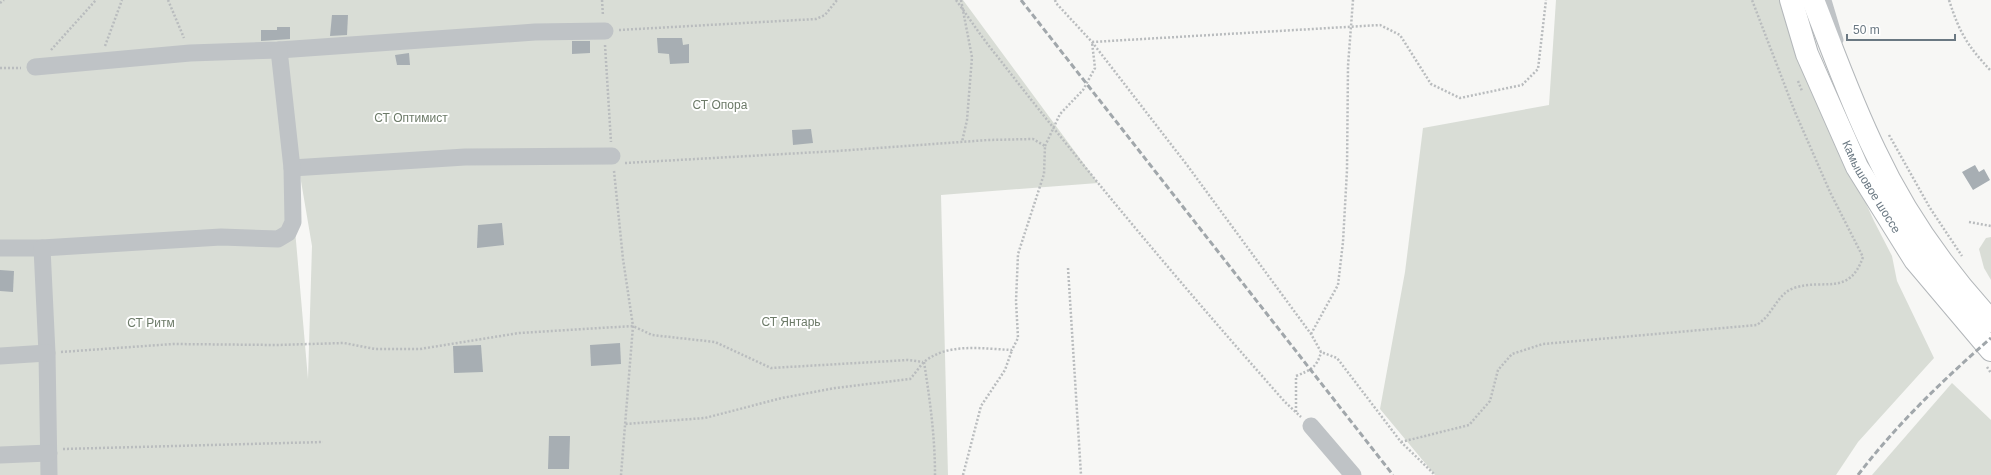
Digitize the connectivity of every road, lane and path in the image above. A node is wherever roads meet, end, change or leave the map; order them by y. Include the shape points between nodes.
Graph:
1 (4, 0) edge
2 (96, 0) edge
3 (122, 0) edge
4 (168, 0) edge
5 (602, 0) edge
6 (837, 0) edge
7 (956, 0) edge
8 (961, 0) edge
9 (1353, 0) edge
10 (1546, 0) edge
11 (1752, 0) edge
12 (1790, 0) edge
13 (1813, 0) edge
14 (1827, 0) edge
15 (1949, 0) edge
16 (1055, 1) edge
17 (0, 3) edge
18 (961, 7) junction
19 (1352, 26) junction
20 (605, 31) junction
21 (1092, 42) junction
22 (279, 50) junction
23 (190, 53) junction
24 (101, 60) junction
25 (35, 67) junction
26 (0, 68) edge
27 (1991, 71) edge
28 (1846, 88) junction
29 (1053, 128) junction
30 (962, 142) junction
31 (1045, 146) junction
32 (613, 160) junction
33 (292, 168) junction
34 (1930, 208) dead end
35 (1969, 222) dead end
36 (1991, 226) edge
37 (0, 248) edge
38 (42, 248) junction
39 (1965, 261) dead end
40 (1068, 268) dead end
41 (1991, 321) edge
42 (633, 326) junction
43 (1311, 334) junction
44 (1012, 350) junction
45 (1991, 350) edge
46 (1321, 352) junction
47 (47, 353) junction
48 (0, 356) edge
49 (924, 362) junction
50 (1296, 412) junction
51 (625, 424) junction
52 (1311, 426) joint
53 (323, 442) dead end
54 (1401, 442) junction
55 (49, 451) junction
56 (0, 455) edge
57 (49, 475) edge
58 (621, 475) edge
59 (935, 475) edge
60 (963, 475) edge
61 (1081, 475) edge
62 (1353, 475) edge
63 (1435, 475) edge

1 - 17 path
2 - 25 path
3 - 24 path
4 - 23 path
5 - 20 path
6 - 20 path via 825,14 816,19
7 - 18 path
8 - 18 path
9 - 19 path
10 - 19 path via 1538,69 1522,86 1460,98 1431,84 1400,35 1380,25
11 - 54 path via 1795,112 1830,192 1863,257 1858,270 1845,282 1793,288 1779,299 1757,325 1543,344 1512,354 1498,370 1490,401 1469,425
12 - 45 main road, Камышовое шоссе via 1807,54 1857,167 1914,260
13 - 28 main road, Камышовое шоссе
14 - 28 lane via 1844,56
15 - 27 path via 1958,28 1970,48
16 - 21 path
18 - 29 path
18 - 30 path via 972,57 967,120
19 - 21 path
19 - 43 path via 1348,66 1347,170 1338,285
20 - 22 street via 535,32
20 - 32 path
21 - 29 path via 1095,68 1083,90 1060,114
21 - 43 path
22 - 23 street
22 - 33 street
23 - 24 street
24 - 25 street
25 - 26 path
28 - 41 main road, Камышовое шоссе via 1898,196 1927,240
29 - 31 path
29 - 50 path via 1195,300
30 - 31 path via 1033,139
30 - 32 path via 837,151
31 - 44 path via 1044,174 1018,254 1018,338
32 - 33 street via 465,157
32 - 42 path
33 - 38 street via 293,222 288,233 278,238 221,237
34 - 39 path
35 - 36 path
37 - 38 street
38 - 47 street
40 - 61 path
42 - 47 path via 519,333 420,349 375,349 344,343 173,344
42 - 49 path via 652,335 715,342 771,368 908,360
42 - 51 path
43 - 46 path
44 - 49 path via 964,348 936,354
44 - 60 path via 1005,370 981,406
46 - 50 path via 1319,362 1310,370 1296,376
46 - 54 path via 1337,358
47 - 48 street
47 - 55 street
49 - 51 path via 910,379 835,388 782,398 705,418
49 - 59 path via 932,420
50 - 52 path
51 - 58 path
52 - 62 street
53 - 55 path
54 - 63 path
55 - 56 street
55 - 57 street

